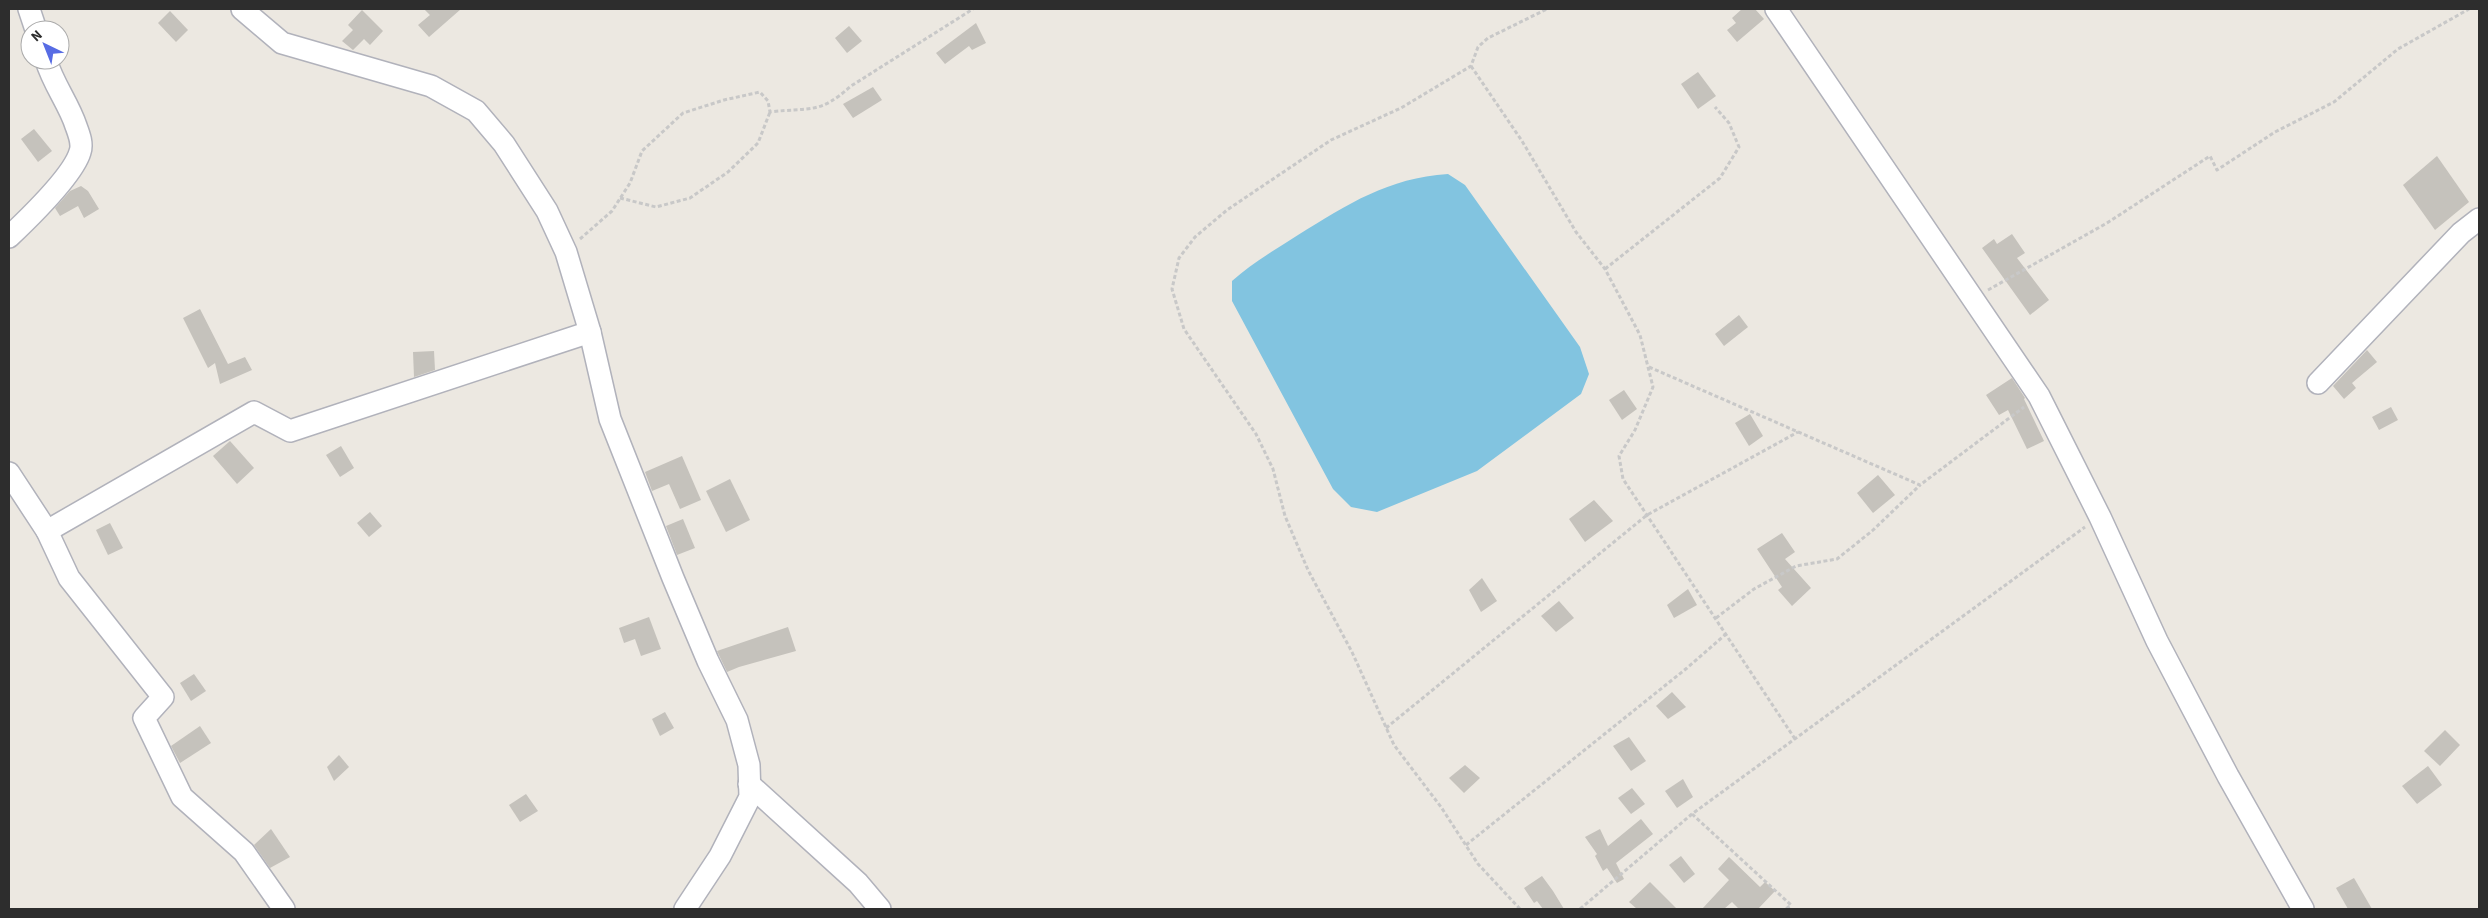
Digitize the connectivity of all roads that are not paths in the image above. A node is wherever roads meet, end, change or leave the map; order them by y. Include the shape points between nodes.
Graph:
1 (242, 9) edge
2 (1776, 9) edge
3 (50, 70) edge
4 (2479, 219) edge
5 (9, 237) edge
6 (590, 332) junction
7 (2318, 383) dead end
8 (9, 473) edge
9 (47, 531) junction
10 (749, 784) junction
11 (284, 909) edge
12 (685, 909) edge
13 (880, 909) edge
14 (2303, 909) edge

1 - 6 street via 282,43 431,86 476,111 509,151 547,211 566,252
2 - 14 street via 2039,396 2157,640
3 - 5 street via 76,125 81,152 76,163 39,208
4 - 7 street via 2461,233
6 - 9 street via 290,431 254,412
6 - 10 street via 610,419 708,661 737,720 749,764
8 - 9 street
9 - 11 street via 69,578 163,697 144,718 182,797 244,852
10 - 12 street via 750,797 720,856
10 - 13 street via 858,884

